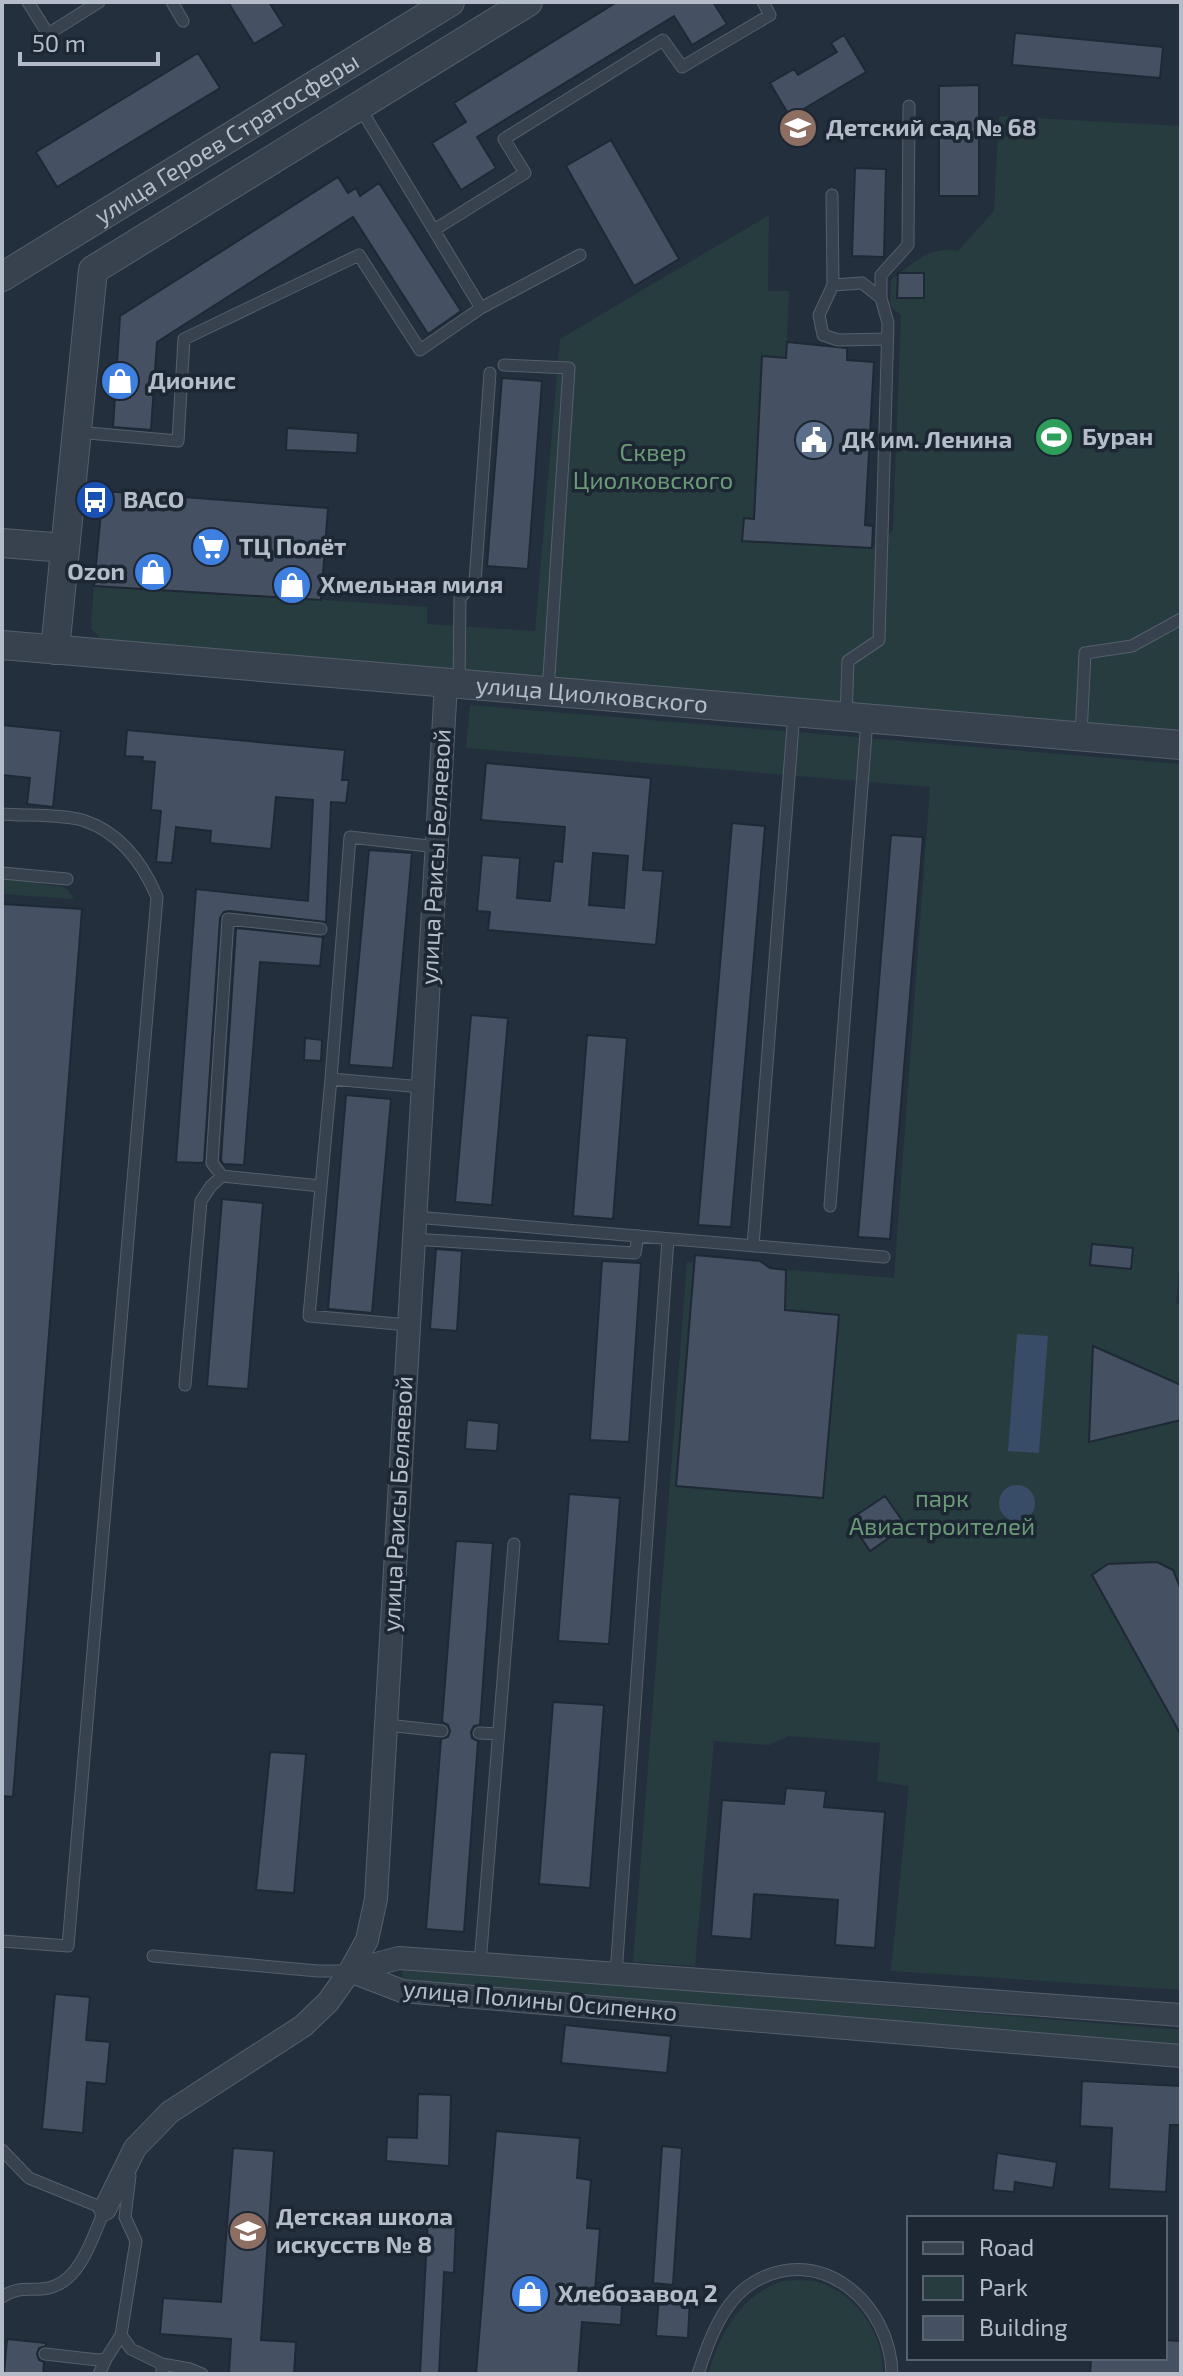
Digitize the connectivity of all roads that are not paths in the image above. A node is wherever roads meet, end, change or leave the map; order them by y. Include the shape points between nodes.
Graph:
1 (28, 2) edge
2 (99, 2) edge
3 (172, 2) edge
4 (450, 2) edge
5 (528, 2) edge
6 (763, 2) edge
7 (183, 21) dead end
8 (359, 106) junction
9 (909, 106) dead end
10 (832, 195) dead end
11 (434, 230) junction
12 (580, 255) dead end
13 (2, 277) edge
14 (833, 285) junction
15 (881, 298) junction
16 (481, 308) junction
17 (887, 339) junction
18 (504, 365) dead end
19 (490, 373) dead end
20 (76, 432) junction
21 (2, 543) edge
22 (65, 548) junction
23 (1181, 619) edge
24 (2, 645) edge
25 (55, 650) junction
26 (452, 685) junction
27 (548, 693) junction
28 (794, 712) junction
29 (856, 717) junction
30 (1081, 736) junction
31 (1181, 745) edge
32 (2, 814) edge
33 (437, 847) junction
34 (2, 873) edge
35 (67, 879) dead end
36 (321, 929) dead end
37 (331, 1079) junction
38 (422, 1087) junction
39 (222, 1176) junction
40 (321, 1186) junction
41 (830, 1206) dead end
42 (413, 1228) junction
43 (638, 1236) junction
44 (668, 1239) junction
45 (753, 1246) junction
46 (884, 1257) dead end
47 (408, 1325) junction
48 (185, 1385) dead end
49 (514, 1544) dead end
50 (387, 1725) junction
51 (442, 1731) dead end
52 (479, 1733) dead end
53 (498, 1734) junction
54 (2, 1941) edge
55 (153, 1956) dead end
56 (480, 1964) junction
57 (350, 1971) junction
58 (616, 1975) junction
59 (1181, 2015) edge
60 (1181, 2056) edge
61 (135, 2148) junction
62 (2, 2150) edge
63 (105, 2209) junction
64 (2, 2297) edge
65 (121, 2335) junction
66 (45, 2354) dead end
67 (106, 2359) junction
68 (162, 2369) edge
69 (99, 2374) edge
70 (202, 2374) edge
71 (698, 2374) edge
72 (892, 2374) edge

1 - 2 lane via 48,34
3 - 7 lane
4 - 13 street, улица Героев Стратосферы
5 - 8 street, улица Героев Стратосферы
6 - 11 lane via 770,15 682,67 663,40 504,139 525,173
8 - 11 lane
8 - 20 street, улица Героев Стратосферы via 93,270
9 - 15 lane via 908,245 881,275
10 - 14 lane
11 - 16 lane
12 - 16 lane
14 - 15 lane via 862,283
14 - 17 lane via 819,315 823,335 838,340
15 - 17 lane
16 - 20 lane via 420,350 359,255 184,339 178,441
17 - 29 lane via 879,640 848,661
18 - 27 lane via 569,368
19 - 26 lane via 475,582 460,598
20 - 22 street
21 - 22 street
22 - 25 street
23 - 30 lane via 1132,646 1085,653
24 - 25 street, улица Циолковского
25 - 26 street, улица Циолковского
26 - 27 street, улица Циолковского
26 - 33 street, улица Раисы Беляевой
27 - 28 street, улица Циолковского
28 - 29 street, улица Циолковского
28 - 45 lane
29 - 30 street, улица Циолковского
29 - 41 lane
30 - 31 street, улица Циолковского
32 - 54 lane via 83,820 103,830 139,863 157,897 68,1946
33 - 37 lane via 350,837
33 - 38 street, улица Раисы Беляевой
34 - 35 lane
36 - 39 lane via 228,919 212,1163
37 - 38 lane
37 - 40 lane
38 - 42 street, улица Раисы Беляевой
39 - 40 lane
39 - 48 lane via 201,1201
40 - 47 lane via 309,1316
42 - 43 lane
42 - 43 lane via 635,1253
42 - 47 street, улица Раисы Беляевой
43 - 44 lane
44 - 45 lane
44 - 58 lane
45 - 46 lane
47 - 50 street, улица Раисы Беляевой
49 - 53 lane
50 - 51 lane
50 - 57 street, улица Раисы Беляевой via 376,1899 367,1940
52 - 53 lane
53 - 56 lane
55 - 57 lane
56 - 57 street, улица Полины Осипенко via 399,1958
56 - 58 street, улица Полины Осипенко
57 - 60 street, улица Полины Осипенко via 402,1991
57 - 61 street, улица Раисы Беляевой via 303,2026 170,2112
58 - 59 street, улица Полины Осипенко
61 - 63 street, улица Раисы Беляевой
61 - 65 lane via 125,2217 136,2241
62 - 63 lane via 29,2178
63 - 64 lane via 74,2273 52,2287 14,2289
65 - 67 lane
65 - 68 lane via 131,2349
66 - 67 lane
67 - 69 lane
68 - 70 lane
71 - 72 lane via 711,2337 738,2295 768,2275 799,2269 828,2275 868,2306 885,2331

